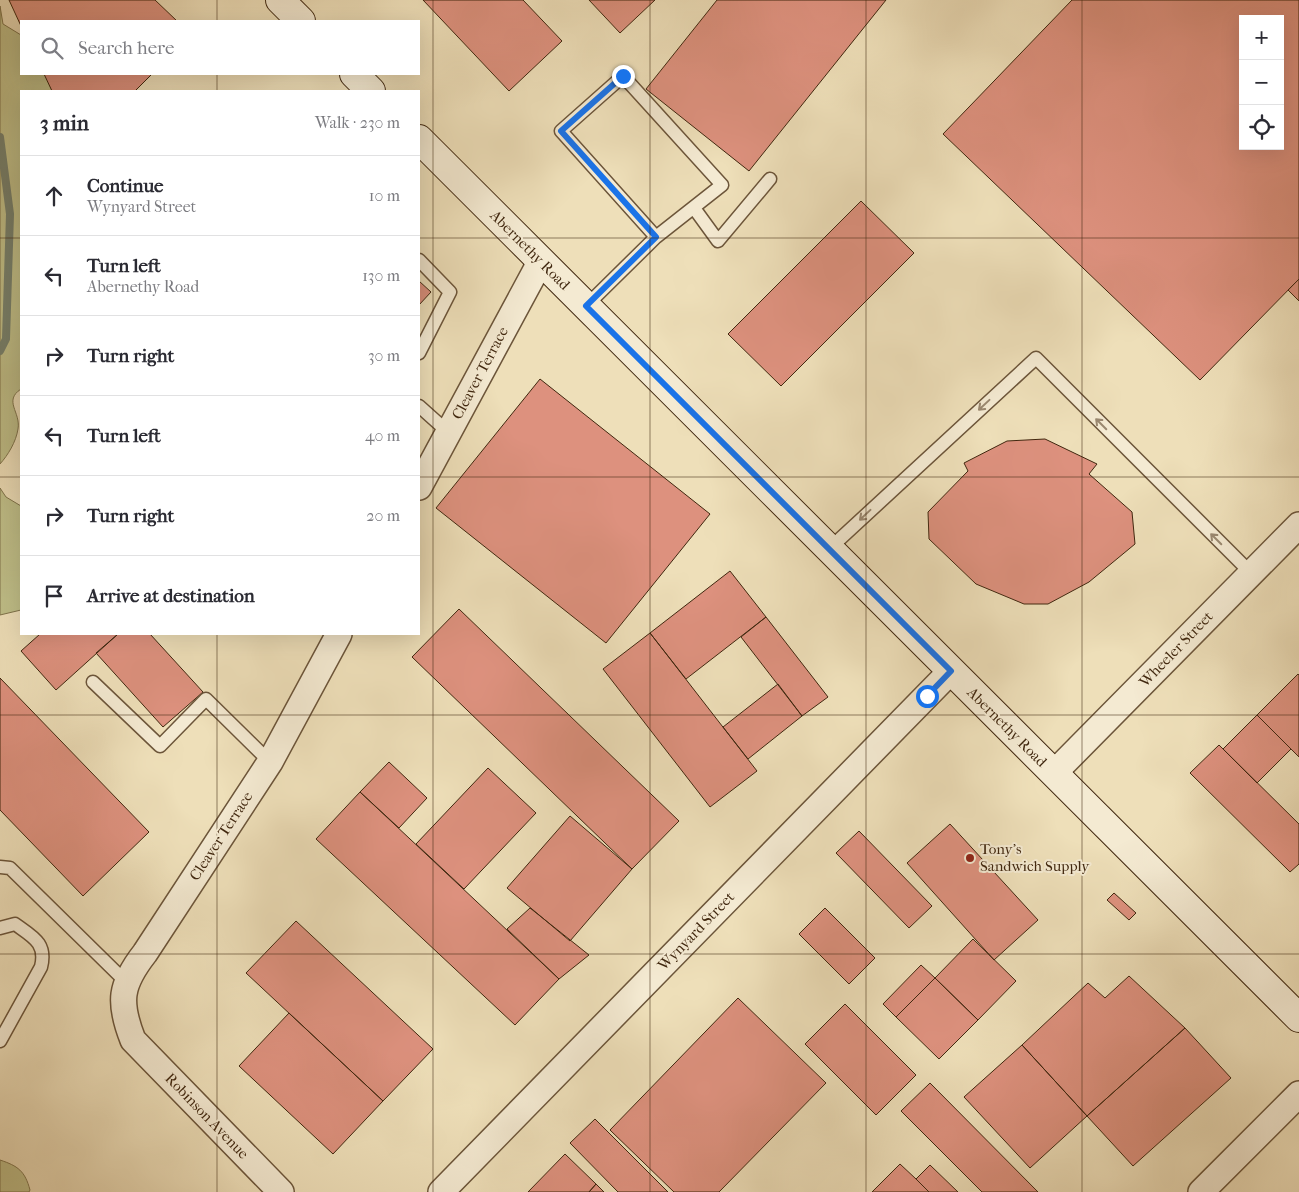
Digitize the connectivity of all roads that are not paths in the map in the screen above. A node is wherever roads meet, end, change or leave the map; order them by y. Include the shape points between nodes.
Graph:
1 (280, 0) edge
2 (300, 20) edge
3 (355, 75) edge
4 (370, 90) edge
5 (420, 140) edge
6 (770, 179) dead end
7 (694, 208) junction
8 (656, 237) junction
9 (539, 259) junction
10 (420, 261) edge
11 (586, 306) junction
12 (420, 351) edge
13 (420, 407) edge
14 (448, 432) junction
15 (420, 485) edge
16 (1299, 525) edge
17 (829, 549) junction
18 (1250, 573) junction
19 (338, 635) edge
20 (951, 671) junction
21 (93, 682) dead end
22 (270, 762) junction
23 (1054, 773) junction
24 (0, 867) edge
25 (0, 928) edge
26 (126, 982) junction
27 (1299, 1018) edge
28 (134, 1040) joint
29 (0, 1041) edge
30 (1299, 1094) edge
31 (281, 1192) edge
32 (440, 1192) edge
33 (1201, 1192) edge

1 - 2 street
3 - 4 street
5 - 9 street, Abernethy Road
6 - 7 lane via 718,241
7 - 8 lane
7 - 8 lane via 722,185 623,76 561,131
8 - 11 lane
9 - 11 street, Abernethy Road
9 - 14 street, Cleaver Terrace
10 - 12 lane via 450,292
11 - 17 street, Abernethy Road
13 - 14 lane
14 - 15 street, Cleaver Terrace
16 - 18 street, Wheeler Street
18 -> 17 lane via 1036,358
17 - 20 street, Abernethy Road
18 - 23 street, Wheeler Street
19 - 22 street, Cleaver Terrace
20 - 23 street, Abernethy Road
20 - 32 street, Wynyard Street
21 - 22 lane via 160,746 206,699
22 - 26 street, Cleaver Terrace
23 - 27 street, Abernethy Road
24 - 26 lane via 10,868
25 - 29 lane via 15,924 42,947 44,956
26 - 28 street, Cleaver Terrace via 122,1008
28 - 31 street, Robinson Avenue
30 - 33 street

